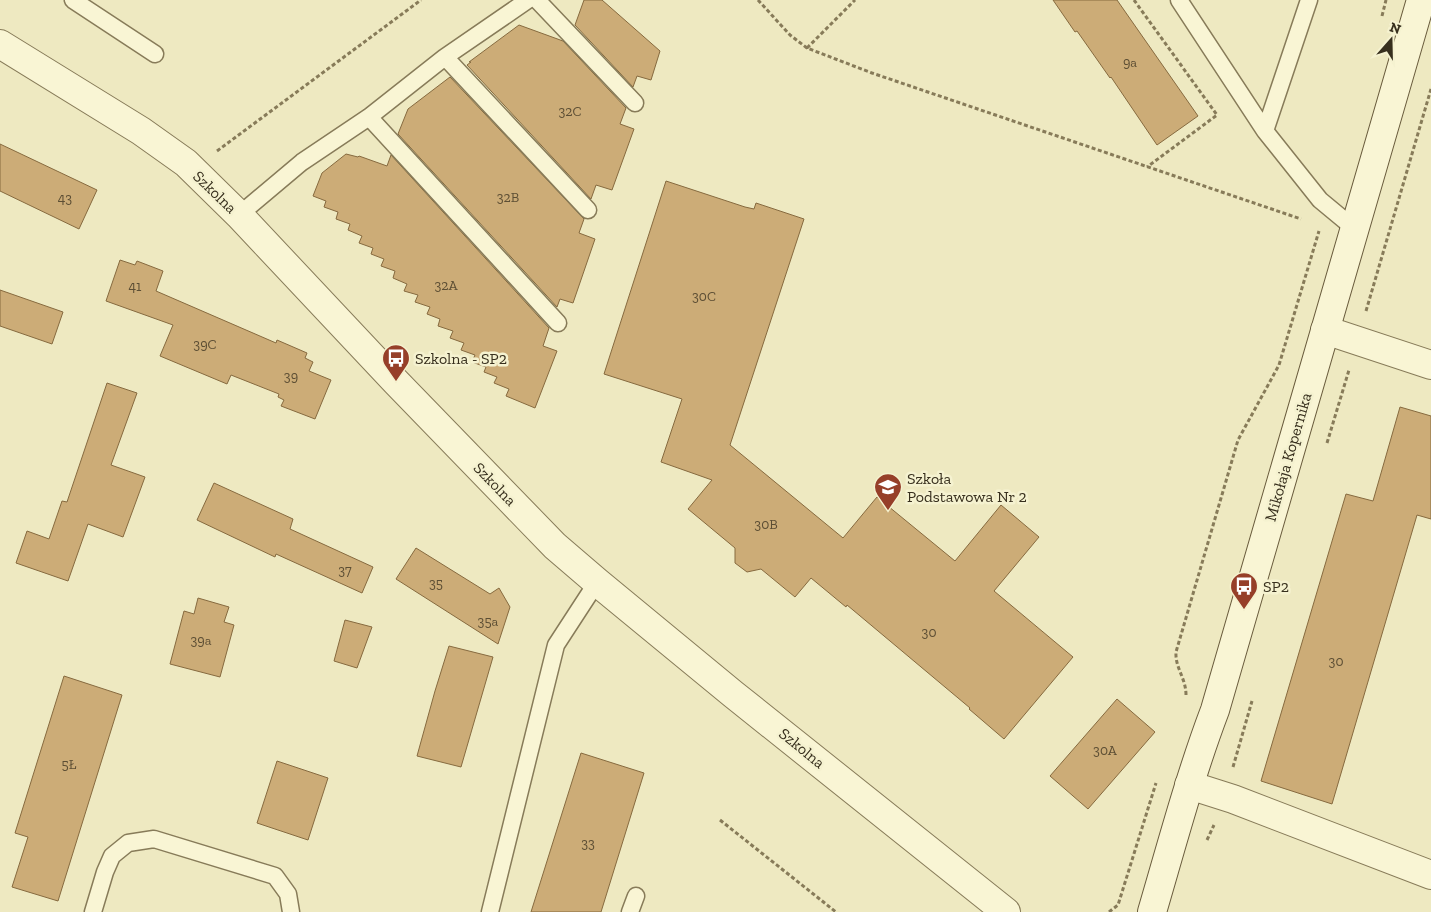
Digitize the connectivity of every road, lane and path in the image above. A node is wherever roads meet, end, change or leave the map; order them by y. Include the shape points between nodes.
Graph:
1 (73, 0) edge
2 (421, 0) edge
3 (528, 0) edge
4 (537, 0) edge
5 (758, 0) edge
6 (855, 0) edge
7 (1134, 0) edge
8 (1179, 0) edge
9 (1309, 0) edge
10 (1386, 0) edge
11 (1421, 0) edge
12 (1380, 22) dead end
13 (0, 44) edge
14 (807, 48) junction
15 (155, 54) dead end
16 (446, 57) junction
17 (635, 103) dead end
18 (368, 117) junction
19 (1265, 131) junction
20 (211, 155) dead end
21 (1147, 167) junction
22 (1327, 205) junction
23 (588, 210) dead end
24 (239, 215) junction
25 (1304, 220) dead end
26 (1355, 229) junction
27 (558, 323) dead end
28 (1325, 330) junction
29 (1431, 365) edge
30 (597, 582) junction
31 (1186, 696) dead end
32 (1158, 778) dead end
33 (1189, 785) junction
34 (720, 820) dead end
35 (1431, 875) edge
36 (636, 896) dead end
37 (93, 912) edge
38 (291, 912) edge
39 (490, 912) edge
40 (630, 912) edge
41 (836, 912) edge
42 (1006, 912) edge
43 (1109, 912) edge
44 (1152, 912) edge

1 - 15 lane
2 - 20 path
3 - 16 lane
4 - 17 lane
5 - 14 path via 790,35
6 - 14 path
7 - 21 path via 1217,116
8 - 19 lane
9 - 19 lane
10 - 12 path
11 - 26 street, Mikołaja Kopernika
13 - 24 street, Szkolna via 141,131 186,163
14 - 21 path
16 - 18 lane
16 - 23 lane
18 - 24 lane via 302,162
18 - 27 lane
19 - 22 lane
21 - 25 path
22 - 26 lane
22 - 31 path via 1279,365 1238,440 1176,652
24 - 30 street, Szkolna via 555,546
26 - 28 street, Mikołaja Kopernika
28 - 29 street
28 - 33 street, Mikołaja Kopernika via 1216,710
30 - 39 lane via 556,645
30 - 42 street, Szkolna
32 - 43 path via 1118,905
33 - 35 street
33 - 44 street, Mikołaja Kopernika
34 - 41 path
36 - 40 lane
37 - 38 lane via 112,856 128,843 154,838 275,876 288,894

